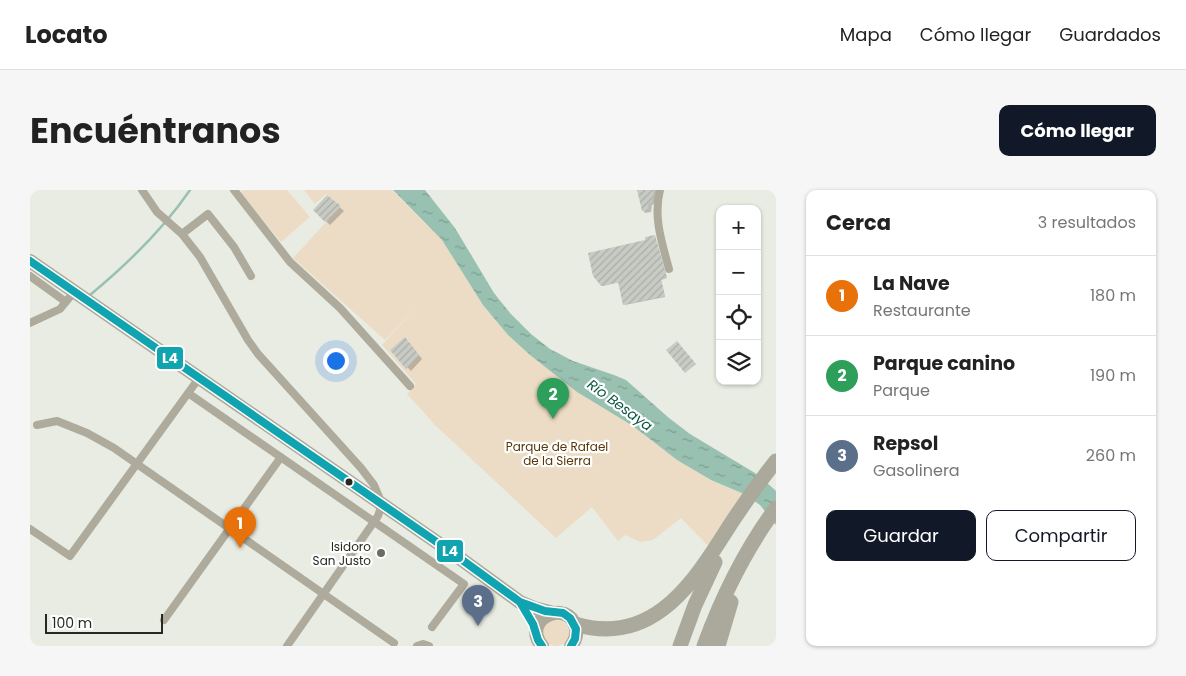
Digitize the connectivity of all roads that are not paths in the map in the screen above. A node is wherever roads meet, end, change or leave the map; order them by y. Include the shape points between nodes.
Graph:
1 (142, 190) edge
2 (234, 190) edge
3 (660, 190) edge
4 (182, 234) junction
5 (30, 261) edge
6 (669, 269) dead end
7 (30, 276) edge
8 (251, 276) dead end
9 (70, 297) junction
10 (30, 323) edge
11 (199, 378) junction
12 (410, 386) dead end
13 (188, 393) junction
14 (37, 425) dead end
15 (281, 457) junction
16 (776, 461) edge
17 (136, 464) junction
18 (776, 471) edge
19 (382, 504) junction
20 (776, 508) edge
21 (776, 519) edge
22 (375, 521) junction
23 (30, 529) edge
24 (229, 529) junction
25 (716, 553) junction
26 (742, 567) junction
27 (324, 594) junction
28 (520, 602) junction
29 (554, 613) junction
30 (164, 620) dead end
31 (432, 627) dead end
32 (574, 639) edge
33 (537, 640) edge
34 (394, 643) dead end
35 (287, 646) edge
36 (417, 646) edge
37 (429, 646) edge
38 (680, 646) edge
39 (704, 646) edge
40 (718, 646) edge

1 - 4 street via 157,212
2 - 12 street via 290,262 340,308
3 - 6 street via 658,228
4 - 8 street via 208,214 234,247
4 - 19 street via 210,271 258,354 361,468 374,485
5 - 9 highway
7 - 9 street
9 - 10 street via 60,309
9 - 11 highway
11 - 13 street
11 - 19 highway
13 - 15 street
13 - 17 street
14 - 17 street via 57,422 72,426 114,448
15 - 22 street
15 - 24 street
16 - 25 highway via 750,494
17 - 23 street via 70,556
17 - 24 street
18 - 25 highway
19 - 22 street
19 - 28 highway
20 - 26 highway
21 - 26 highway
22 - 27 street
22 - 31 street via 464,584
24 - 27 street
24 - 30 street
25 - 32 highway via 673,609 648,630 632,636
25 - 38 highway
26 - 39 highway via 716,613
26 - 40 highway
27 - 34 street
27 - 35 street
28 - 29 highway
28 - 33 highway
29 - 32 highway via 566,615
29 - 33 highway via 540,621
36 - 37 street

